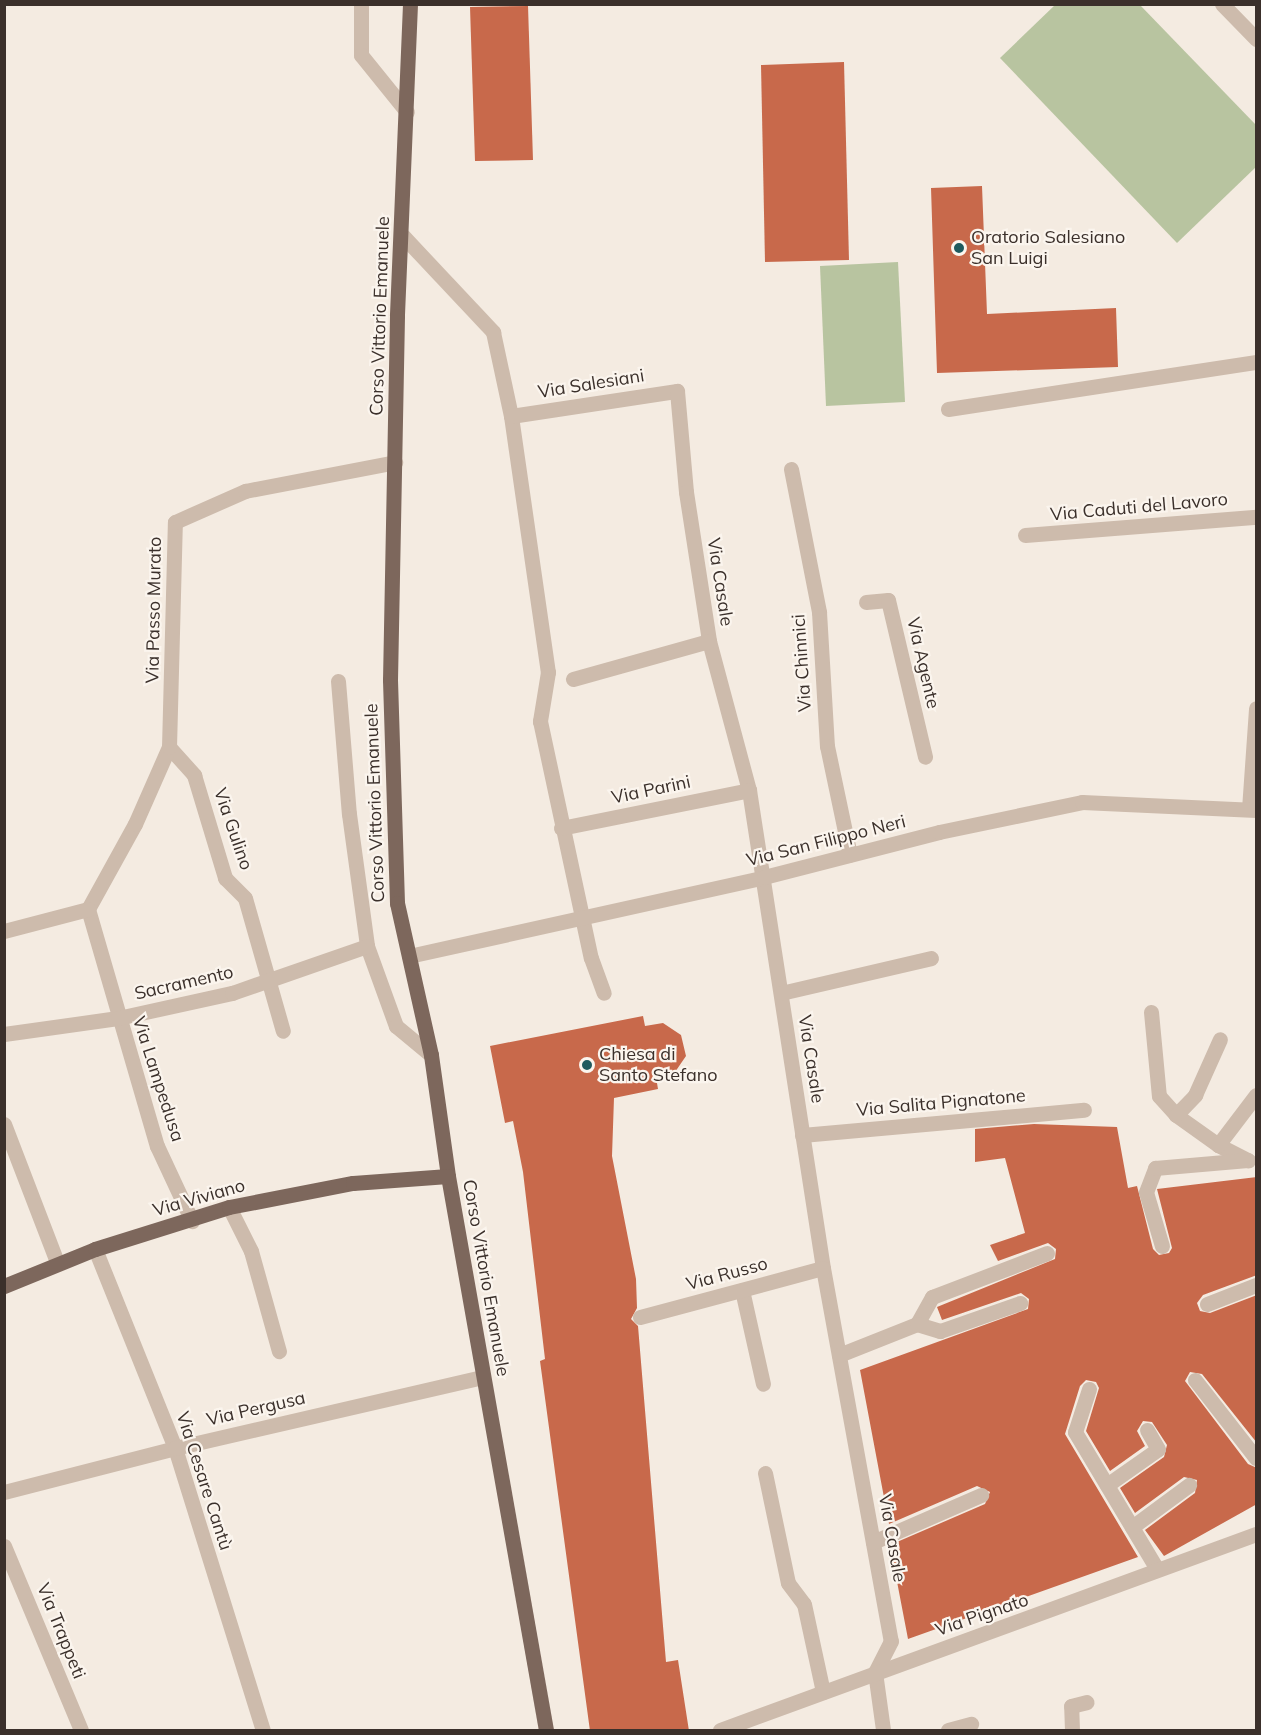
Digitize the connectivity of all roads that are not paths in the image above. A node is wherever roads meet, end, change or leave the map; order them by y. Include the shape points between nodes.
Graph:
1 (361, 4) edge
2 (410, 4) edge
3 (1222, 4) edge
4 (1257, 39) edge
5 (407, 112) junction
6 (403, 236) junction
7 (1257, 363) edge
8 (677, 391) joint
9 (948, 409) dead end
10 (511, 416) junction
11 (395, 462) junction
12 (791, 469) dead end
13 (1257, 517) edge
14 (1025, 536) dead end
15 (866, 602) dead end
16 (709, 641) junction
17 (573, 679) dead end
18 (338, 681) dead end
19 (1257, 708) edge
20 (169, 747) junction
21 (925, 757) dead end
22 (748, 790) junction
23 (1253, 809) edge
24 (561, 828) junction
25 (850, 855) junction
26 (764, 877) junction
27 (88, 909) junction
28 (583, 918) junction
29 (4, 931) edge
30 (367, 946) junction
31 (409, 956) junction
32 (931, 958) dead end
33 (271, 982) junction
34 (604, 993) dead end
35 (781, 993) junction
36 (1151, 1012) dead end
37 (118, 1018) junction
38 (283, 1031) dead end
39 (4, 1034) edge
40 (1220, 1039) dead end
41 (431, 1055) junction
42 (1257, 1095) edge
43 (1084, 1110) dead end
44 (1176, 1115) junction
45 (4, 1124) edge
46 (802, 1135) junction
47 (1218, 1145) junction
48 (1252, 1159) edge
49 (448, 1176) junction
50 (229, 1207) junction
51 (192, 1221) junction
52 (1162, 1246) dead end
53 (95, 1249) junction
54 (1047, 1253) dead end
55 (57, 1262) junction
56 (824, 1268) junction
57 (1257, 1285) edge
58 (4, 1286) edge
59 (742, 1290) junction
60 (1020, 1303) dead end
61 (1207, 1304) dead end
62 (640, 1317) dead end
63 (917, 1324) junction
64 (279, 1351) dead end
65 (839, 1355) junction
66 (483, 1377) junction
67 (1195, 1380) dead end
68 (763, 1384) dead end
69 (1089, 1389) dead end
70 (1147, 1430) dead end
71 (175, 1448) junction
72 (1257, 1458) edge
73 (765, 1473) dead end
74 (1107, 1485) junction
75 (1189, 1485) dead end
76 (4, 1492) edge
77 (981, 1495) dead end
78 (1132, 1527) junction
79 (1257, 1534) edge
80 (873, 1542) junction
81 (4, 1546) edge
82 (1157, 1569) junction
83 (875, 1672) junction
84 (823, 1692) junction
85 (1087, 1702) dead end
86 (970, 1724) dead end
87 (81, 1731) edge
88 (263, 1731) edge
89 (546, 1731) edge
90 (720, 1731) edge
91 (884, 1731) edge
92 (948, 1731) edge
93 (1071, 1731) edge

1 - 5 street via 361,55
2 - 5 main road, Corso Vittorio Emanuele
3 - 4 street
5 - 6 main road, Corso Vittorio Emanuele
6 - 10 street via 493,332
6 - 11 main road, Corso Vittorio Emanuele via 397,316
7 - 9 street
8 - 10 street, Via Salesiani
8 - 16 street, Via Casale via 686,492
10 - 24 street via 548,672 540,722
11 - 20 street, Via Passo Murato via 245,491 175,522
11 - 31 main road, Corso Vittorio Emanuele via 391,692 397,903
12 - 25 street, Via Chinnici via 819,612 827,746
13 - 14 street, Via Caduti del Lavoro
15 - 21 street, Via Agente via 888,600
16 - 17 street
16 - 22 street, Via Casale
18 - 30 street via 349,814
19 - 23 street
20 - 27 street, Via Passo Murato via 135,824
20 - 33 street, Via Gulino via 194,775 225,878 245,898
22 - 24 street, Via Parini
22 - 26 street, Via Casale
23 - 25 street, Via San Filippo Neri via 1082,802
24 - 28 street
25 - 26 street, Via San Filippo Neri
26 - 28 street, Via San Filippo Neri
26 - 35 street, Via Casale
27 - 29 street
27 - 37 street, Via Lampedusa
28 - 31 street, Via San Filippo Neri
28 - 34 street via 591,958
30 - 33 street, Sacramento
30 - 41 street via 396,1026
31 - 41 main road, Corso Vittorio Emanuele
32 - 35 street
33 - 37 street, Sacramento
33 - 38 street, Via Gulino
35 - 46 street, Via Casale
36 - 44 street via 1159,1096
37 - 39 street, Sacramento
37 - 51 street, Via Lampedusa via 157,1146
40 - 44 street via 1195,1095
41 - 49 main road, Corso Vittorio Emanuele
42 - 47 street
43 - 46 street, Via Salita Pignatone
44 - 47 street
45 - 55 street
46 - 56 street, Via Casale
47 - 48 street
48 - 52 street via 1155,1168 1146,1192
49 - 50 main road, Via Viviano via 352,1183
49 - 66 main road, Corso Vittorio Emanuele
50 - 51 main road, Via Viviano
50 - 64 street via 251,1251
51 - 53 main road, Via Viviano
53 - 55 main road, Via Viviano
53 - 71 street, Via Cesare Cantù
54 - 63 street via 932,1297
55 - 58 main road, Via Viviano
56 - 59 street, Via Russo
56 - 65 street, Via Casale
57 - 61 street
59 - 62 street, Via Russo
59 - 68 street
60 - 63 street via 940,1331
63 - 65 street
65 - 80 street, Via Casale
66 - 71 street, Via Pergusa
66 - 89 main road, Corso Vittorio Emanuele
67 - 72 street
69 - 74 street via 1075,1432
70 - 74 street via 1158,1449
71 - 76 street, Via Pergusa
71 - 88 street, Via Cesare Cantù
73 - 84 street via 788,1583 804,1604
74 - 78 street
75 - 78 street
77 - 80 street
78 - 82 street
79 - 82 street, Via Pignato
80 - 83 street, Via Casale via 891,1641
81 - 87 street, Via Trappeti
82 - 83 street, Via Pignato via 1069,1606
83 - 84 street, Via Pignato
83 - 91 street
84 - 90 street, Via Pignato
85 - 93 street via 1071,1706
86 - 92 street

